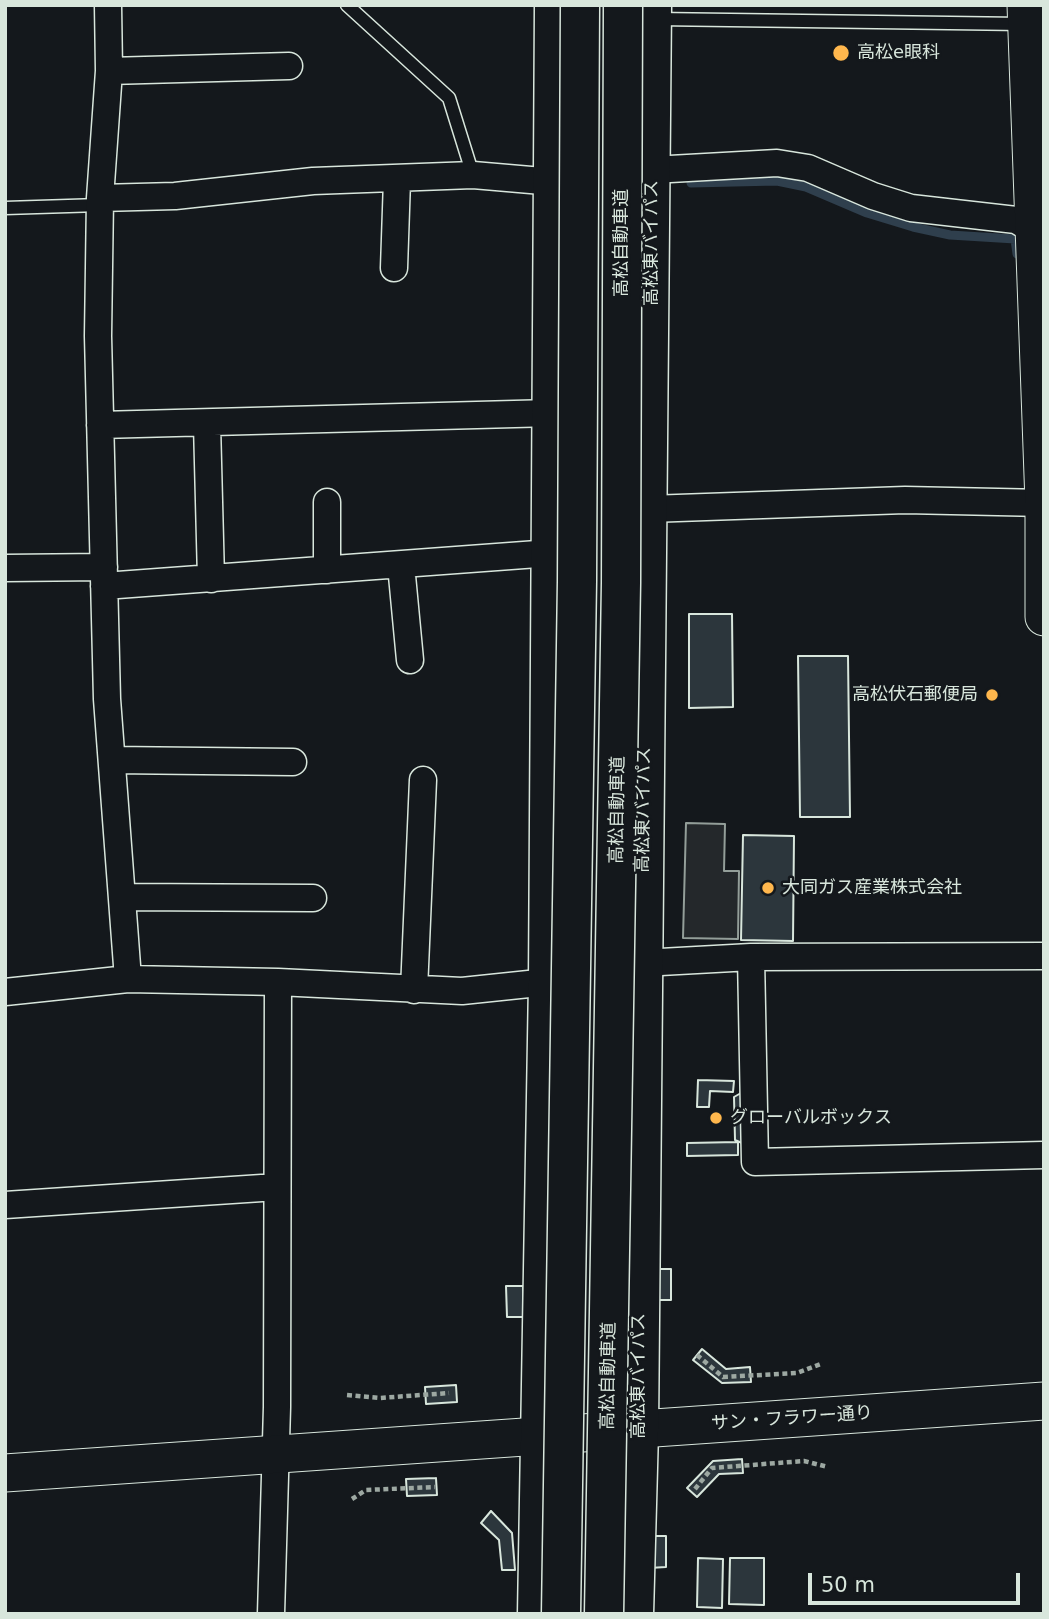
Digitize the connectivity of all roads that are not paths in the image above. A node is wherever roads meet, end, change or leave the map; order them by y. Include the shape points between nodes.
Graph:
1 (108, 5) edge
2 (347, 5) edge
3 (554, 5) edge
4 (580, 5) edge
5 (642, 10) edge
6 (1027, 15) edge
7 (289, 66) dead end
8 (109, 71) junction
9 (652, 170) junction
10 (473, 175) junction
11 (397, 180) junction
12 (554, 182) junction
13 (100, 201) junction
14 (5, 208) edge
15 (1038, 236) edge
16 (394, 268) dead end
17 (552, 413) junction
18 (207, 424) junction
19 (100, 425) junction
20 (327, 502) dead end
21 (1044, 503) edge
22 (649, 509) junction
23 (551, 553) junction
24 (401, 565) junction
25 (5, 568) edge
26 (327, 570) junction
27 (104, 577) junction
28 (212, 579) junction
29 (1044, 617) edge
30 (410, 660) dead end
31 (112, 760) junction
32 (293, 762) dead end
33 (423, 780) dead end
34 (121, 897) junction
35 (313, 898) dead end
36 (1044, 956) edge
37 (751, 957) junction
38 (642, 963) junction
39 (128, 979) junction
40 (278, 982) junction
41 (548, 982) junction
42 (414, 990) junction
43 (5, 992) edge
44 (1044, 1155) edge
45 (277, 1187) junction
46 (5, 1205) edge
47 (1044, 1401) edge
48 (639, 1431) junction
49 (541, 1436) junction
50 (276, 1453) junction
51 (5, 1474) edge
52 (271, 1614) edge
53 (537, 1614) edge
54 (561, 1614) edge
55 (604, 1614) edge
56 (634, 1614) edge

1 - 8 street
2 - 10 lane via 449,99
3 - 12 highway
4 - 54 highway, bridge via 577,568
5 - 6 lane
5 - 9 highway, 高松東バイパス
5 - 55 highway, 高松自動車道, bridge via 621,583
6 - 15 street
7 - 8 street
8 - 13 street
9 - 15 street via 777,163 808,168 911,208 1016,220
9 - 22 highway, 高松東バイパス
10 - 11 street
10 - 12 street
11 - 13 street via 313,181
11 - 16 street
12 - 17 highway
13 - 14 lane
13 - 19 street
15 - 21 street
17 - 18 street
17 - 23 highway
18 - 19 street
18 - 28 street
19 - 27 street
20 - 26 street
21 - 22 street via 905,500
21 - 29 street
22 - 38 highway, 高松東バイパス
23 - 24 street
23 - 41 highway
24 - 26 street
24 - 30 street
25 - 27 street
26 - 28 street
27 - 28 street
27 - 31 street
31 - 32 street
31 - 34 street
33 - 42 street
34 - 35 street
34 - 39 street
36 - 37 street
37 - 38 street
37 - 44 street via 755,1162
38 - 48 highway, 高松東バイパス
39 - 40 street
39 - 43 street
40 - 42 street
40 - 45 street
41 - 42 street via 462,991
41 - 49 highway
45 - 46 street
45 - 50 street
47 - 48 street, サン・フラワー通り
48 - 49 street, サン・フラワー通り
48 - 56 highway, 高松東バイパス
49 - 50 street, サン・フラワー通り
49 - 53 highway
50 - 51 street, サン・フラワー通り
50 - 52 street

